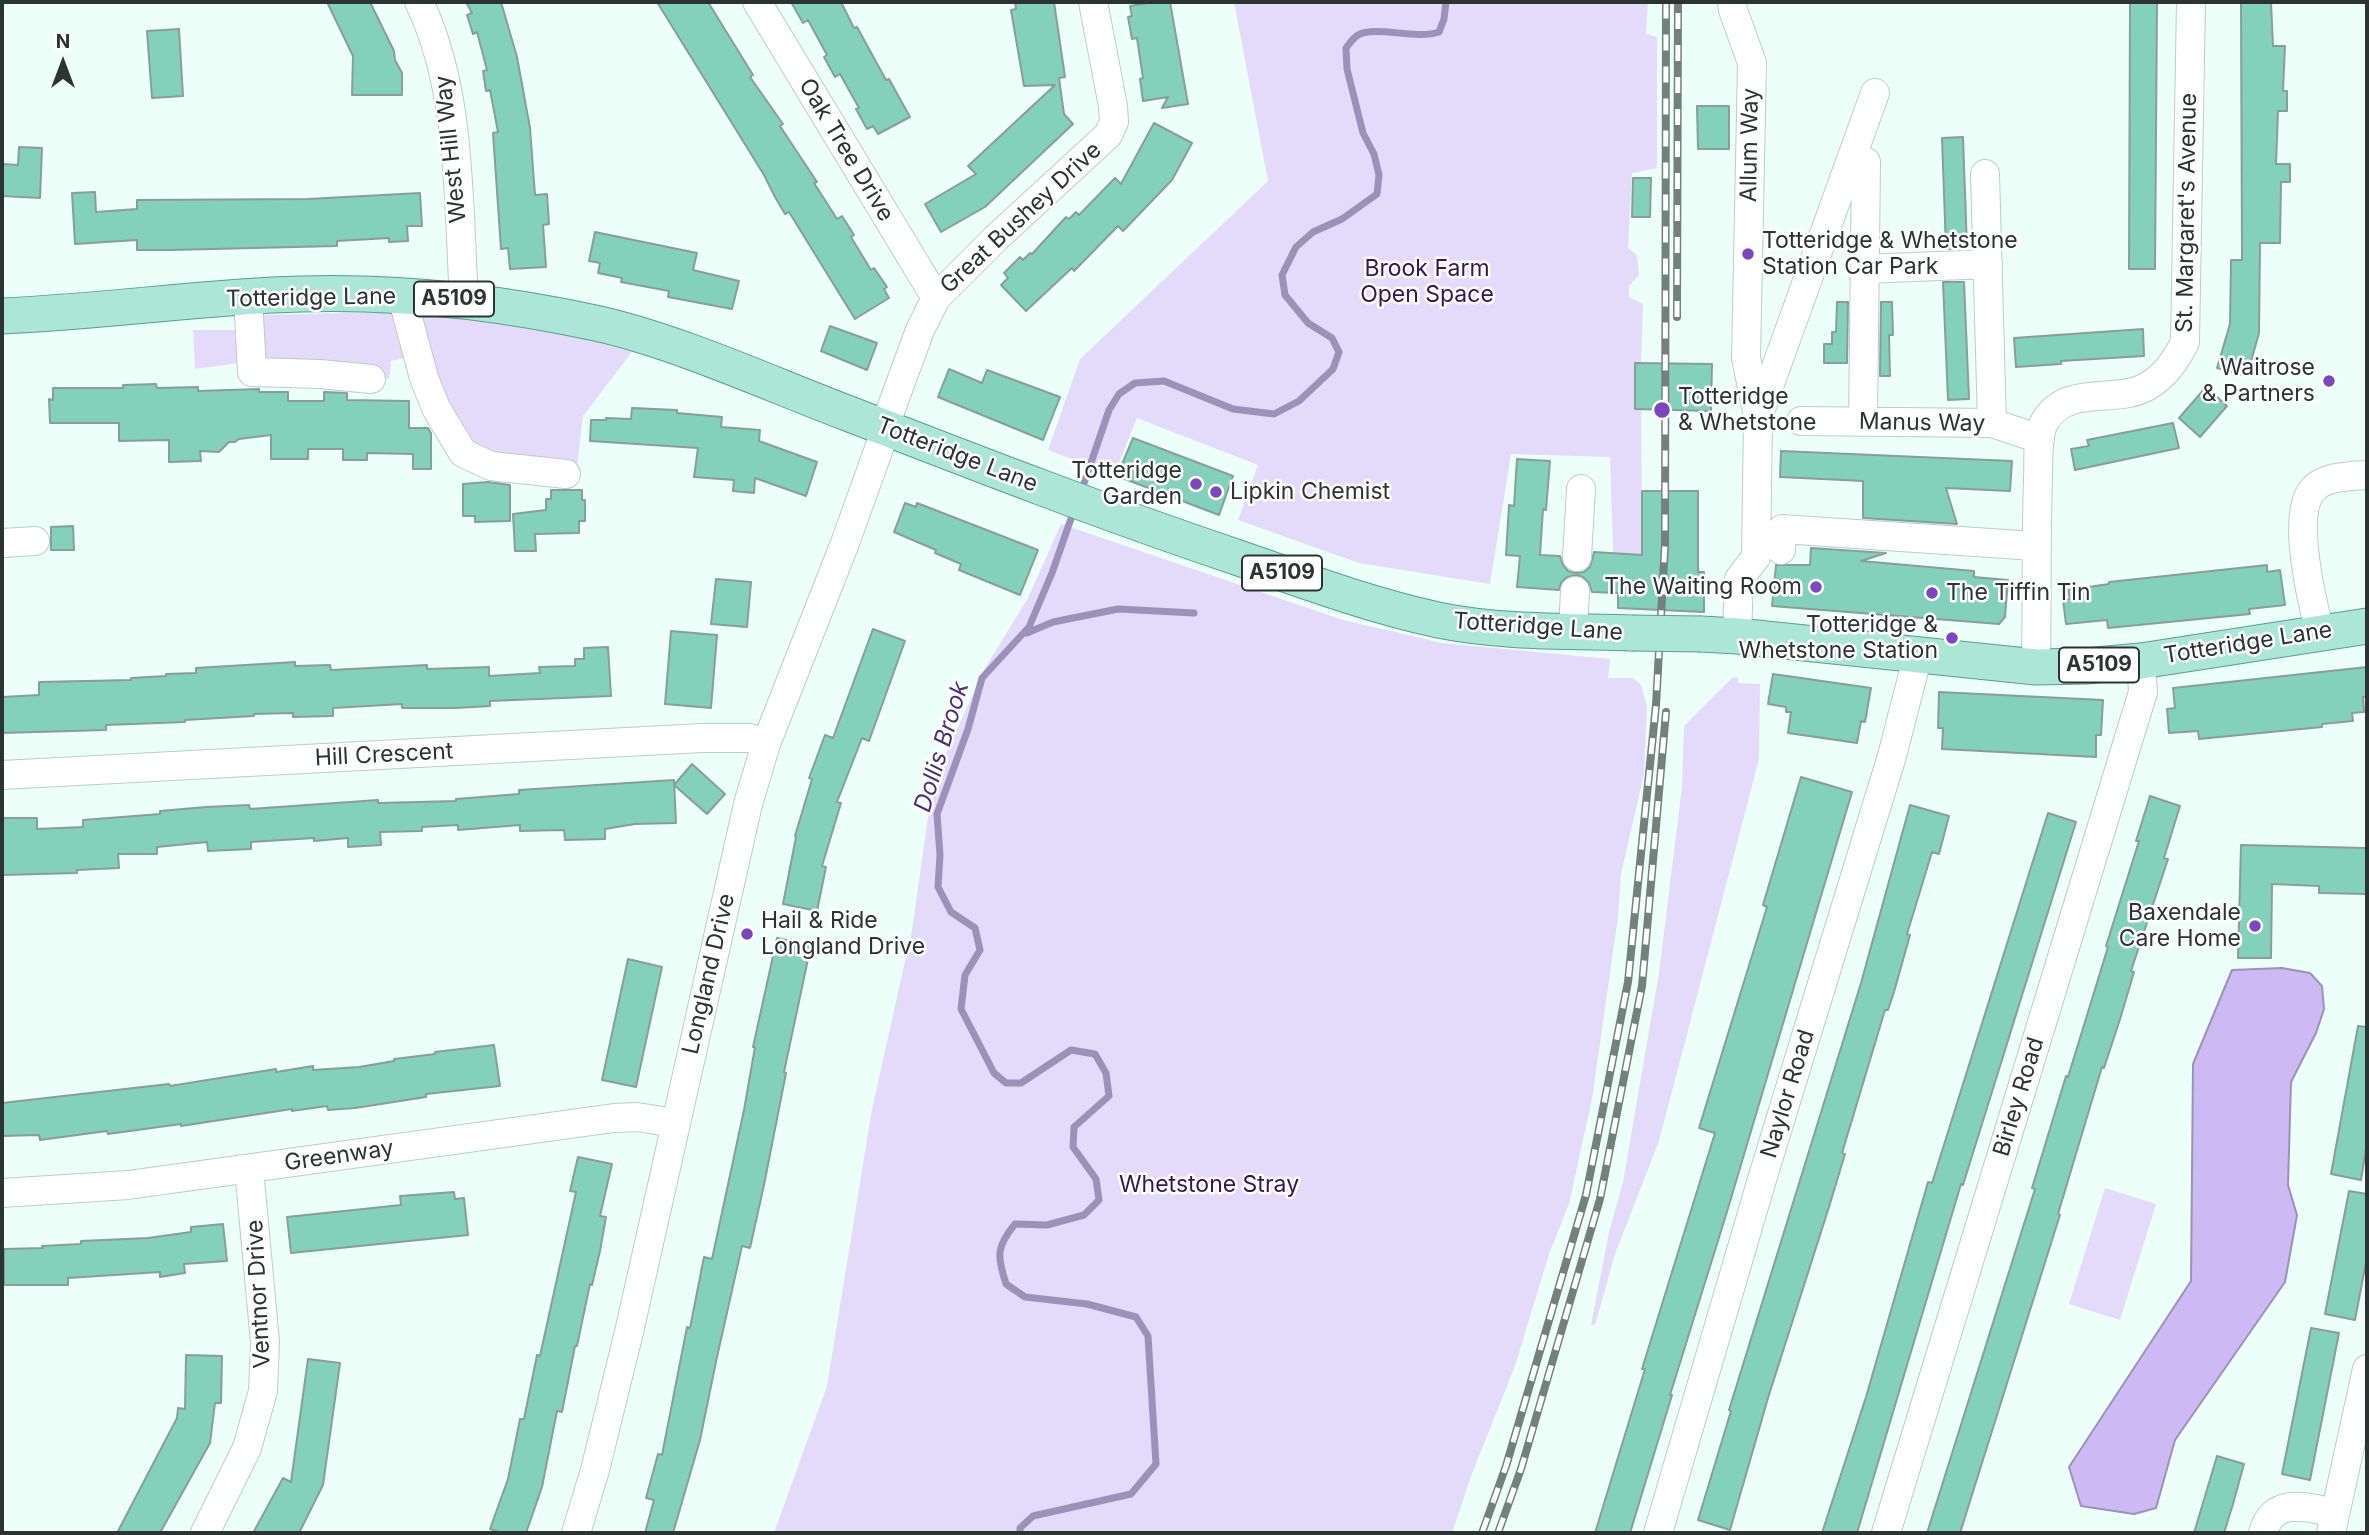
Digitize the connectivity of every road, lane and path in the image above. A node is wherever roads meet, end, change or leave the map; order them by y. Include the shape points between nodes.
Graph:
1 (419, 2) edge
2 (757, 2) edge
3 (1093, 2) edge
4 (1732, 2) edge
5 (2190, 2) edge
6 (1875, 93) dead end
7 (1866, 162) dead end
8 (1985, 174) dead end
9 (1988, 264) junction
10 (1865, 269) junction
11 (402, 296) junction
12 (248, 297) junction
13 (936, 298) junction
14 (464, 300) junction
15 (2, 316) edge
16 (371, 379) dead end
17 (1758, 417) junction
18 (1801, 421) dead end
19 (1863, 422) junction
20 (1992, 423) junction
21 (885, 428) junction
22 (2040, 439) junction
23 (566, 474) dead end
24 (2367, 475) edge
25 (1581, 489) dead end
26 (35, 541) dead end
27 (2, 543) edge
28 (2035, 546) junction
29 (1781, 550) dead end
30 (1577, 557) dead end
31 (1575, 591) dead end
32 (2367, 626) edge
33 (1573, 631) junction
34 (2319, 632) junction
35 (1737, 636) junction
36 (1917, 655) junction
37 (2141, 660) junction
38 (2036, 667) junction
39 (766, 744) junction
40 (2, 775) edge
41 (675, 1123) junction
42 (249, 1169) junction
43 (2, 1193) edge
44 (2367, 1369) edge
45 (2354, 1485) edge
46 (2333, 1523) edge
47 (205, 1533) edge
48 (576, 1533) edge
49 (1658, 1533) edge
50 (1886, 1533) edge
51 (2263, 1533) edge

1 - 14 street, West Hill Way via 443,67 454,140
2 - 13 street, Oak Tree Drive
3 - 13 street, Great Bushey Drive via 1113,106 1114,122 1108,135
4 - 17 street, Allum Way via 1752,64 1746,358
5 - 22 street, St. Margaret's Avenue via 2185,342 2170,368 2146,388 2073,399 2045,421
6 - 17 street, Allum Way
7 - 10 street
8 - 9 street
9 - 10 street
9 - 20 street
10 - 19 street
11 - 12 main road, Totteridge Lane / A5109
11 - 14 main road, Totteridge Lane / A5109
11 - 23 street via 424,378 463,453 491,466
12 - 15 main road, Totteridge Lane / A5109
12 - 16 street via 252,372
13 - 21 street, Great Bushey Drive
14 - 21 main road, Totteridge Lane / A5109 via 603,325
17 - 35 street, Allum Way via 1756,557 1739,579
18 - 19 street, Manus Way
19 - 20 street, Manus Way
20 - 22 street, Manus Way
21 - 33 main road, Totteridge Lane / A5109 via 1127,520 1330,590 1440,620
21 - 39 street, Longland Drive
22 - 28 street, St. Margaret's Avenue
24 - 34 street via 2321,484 2311,492 2306,506 2304,544
25 - 30 street
26 - 27 street
28 - 29 street via 1782,529
28 - 38 street, St. Margaret's Avenue
31 - 33 street
32 - 34 main road, Totteridge Lane / A5109
33 - 35 main road, Totteridge Lane / A5109, bridge
34 - 37 main road, Totteridge Lane / A5109
35 - 36 main road, Totteridge Lane / A5109
36 - 38 main road, Totteridge Lane / A5109
36 - 49 street, Naylor Road via 1892,755
37 - 38 main road, Totteridge Lane / A5109
37 - 50 street, Birley Road via 2143,692
39 - 40 street, Hill Crescent via 750,738 702,738
39 - 41 street, Longland Drive
41 - 42 street, Greenway via 614,1118
41 - 48 street, Longland Drive via 626,1345
42 - 43 street, Greenway via 128,1185
42 - 47 street, Ventnor Drive via 265,1342 263,1391 247,1448
44 - 45 street
45 - 46 street
46 - 51 street via 2303,1506 2287,1507 2266,1523

